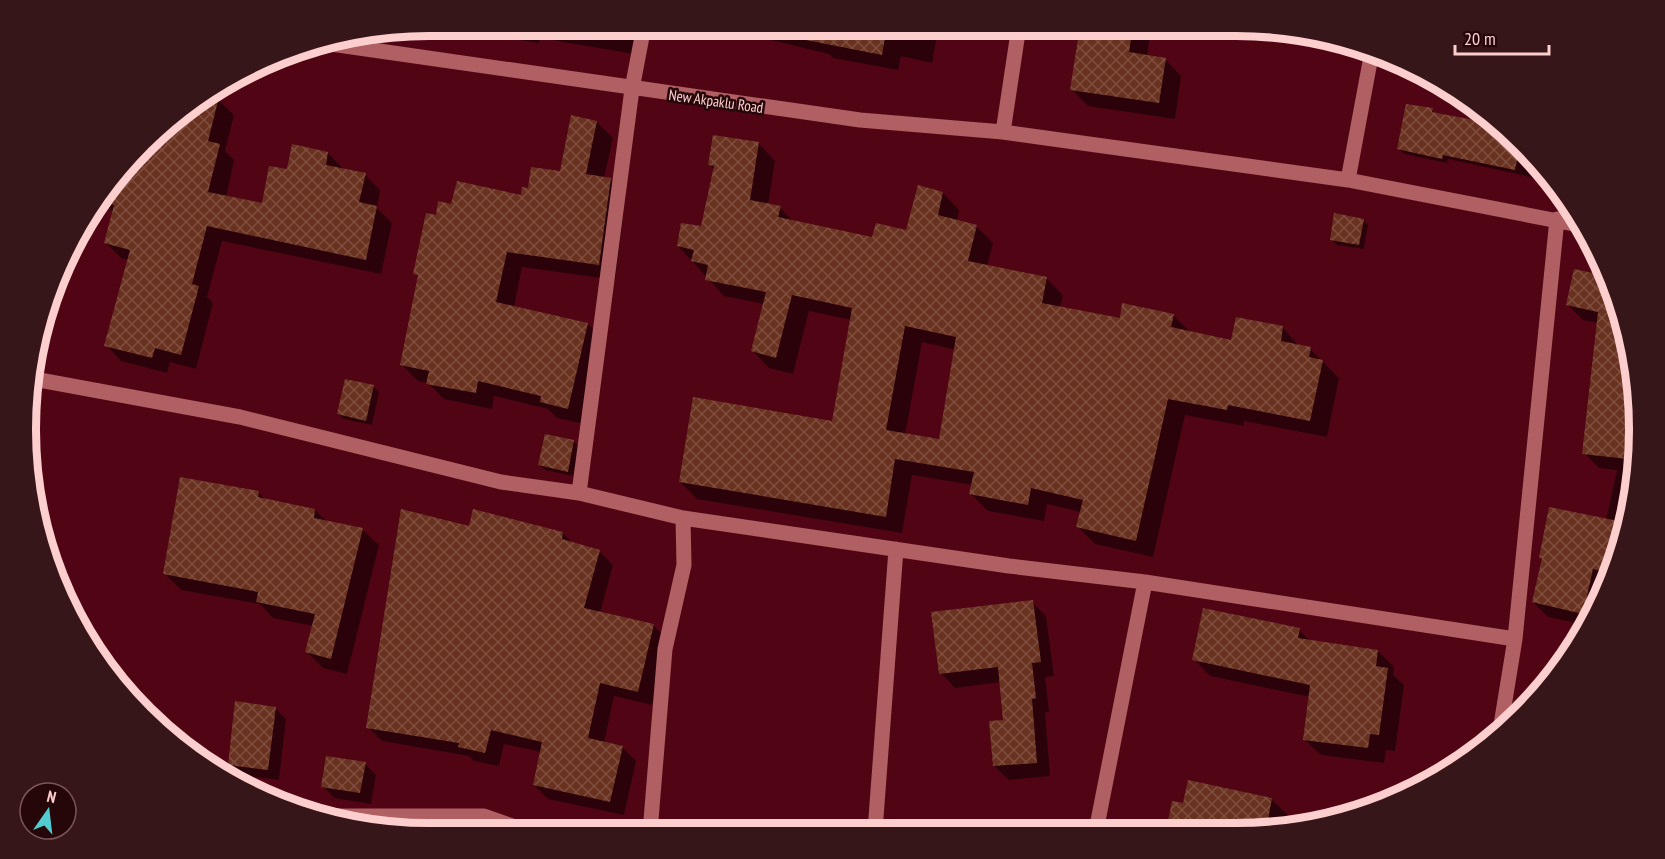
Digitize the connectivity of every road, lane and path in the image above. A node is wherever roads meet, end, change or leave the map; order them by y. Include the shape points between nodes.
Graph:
1 (642, 36) edge
2 (1017, 36) edge
3 (346, 45) edge
4 (1370, 60) edge
5 (632, 89) junction
6 (1003, 132) junction
7 (1347, 180) junction
8 (1557, 219) junction
9 (1570, 222) edge
10 (39, 380) edge
11 (579, 493) junction
12 (683, 518) junction
13 (896, 549) junction
14 (1145, 582) junction
15 (1515, 639) junction
16 (1502, 719) edge
17 (369, 818) edge
18 (504, 823) edge
19 (651, 823) edge
20 (876, 823) edge
21 (1098, 823) edge

1 - 5 street
2 - 6 street
3 - 5 street, New Akpaklu Road
4 - 7 street
5 - 6 street, New Akpaklu Road via 860,120
5 - 11 street
6 - 7 street, New Akpaklu Road
7 - 8 street, New Akpaklu Road
8 - 9 street, New Akpaklu Road
8 - 15 street
10 - 11 street via 240,417 501,482
11 - 12 street
12 - 13 street
12 - 19 street via 684,565 665,649
13 - 14 street
13 - 20 street
14 - 15 street
14 - 21 street
15 - 16 street
17 - 18 street via 484,816

